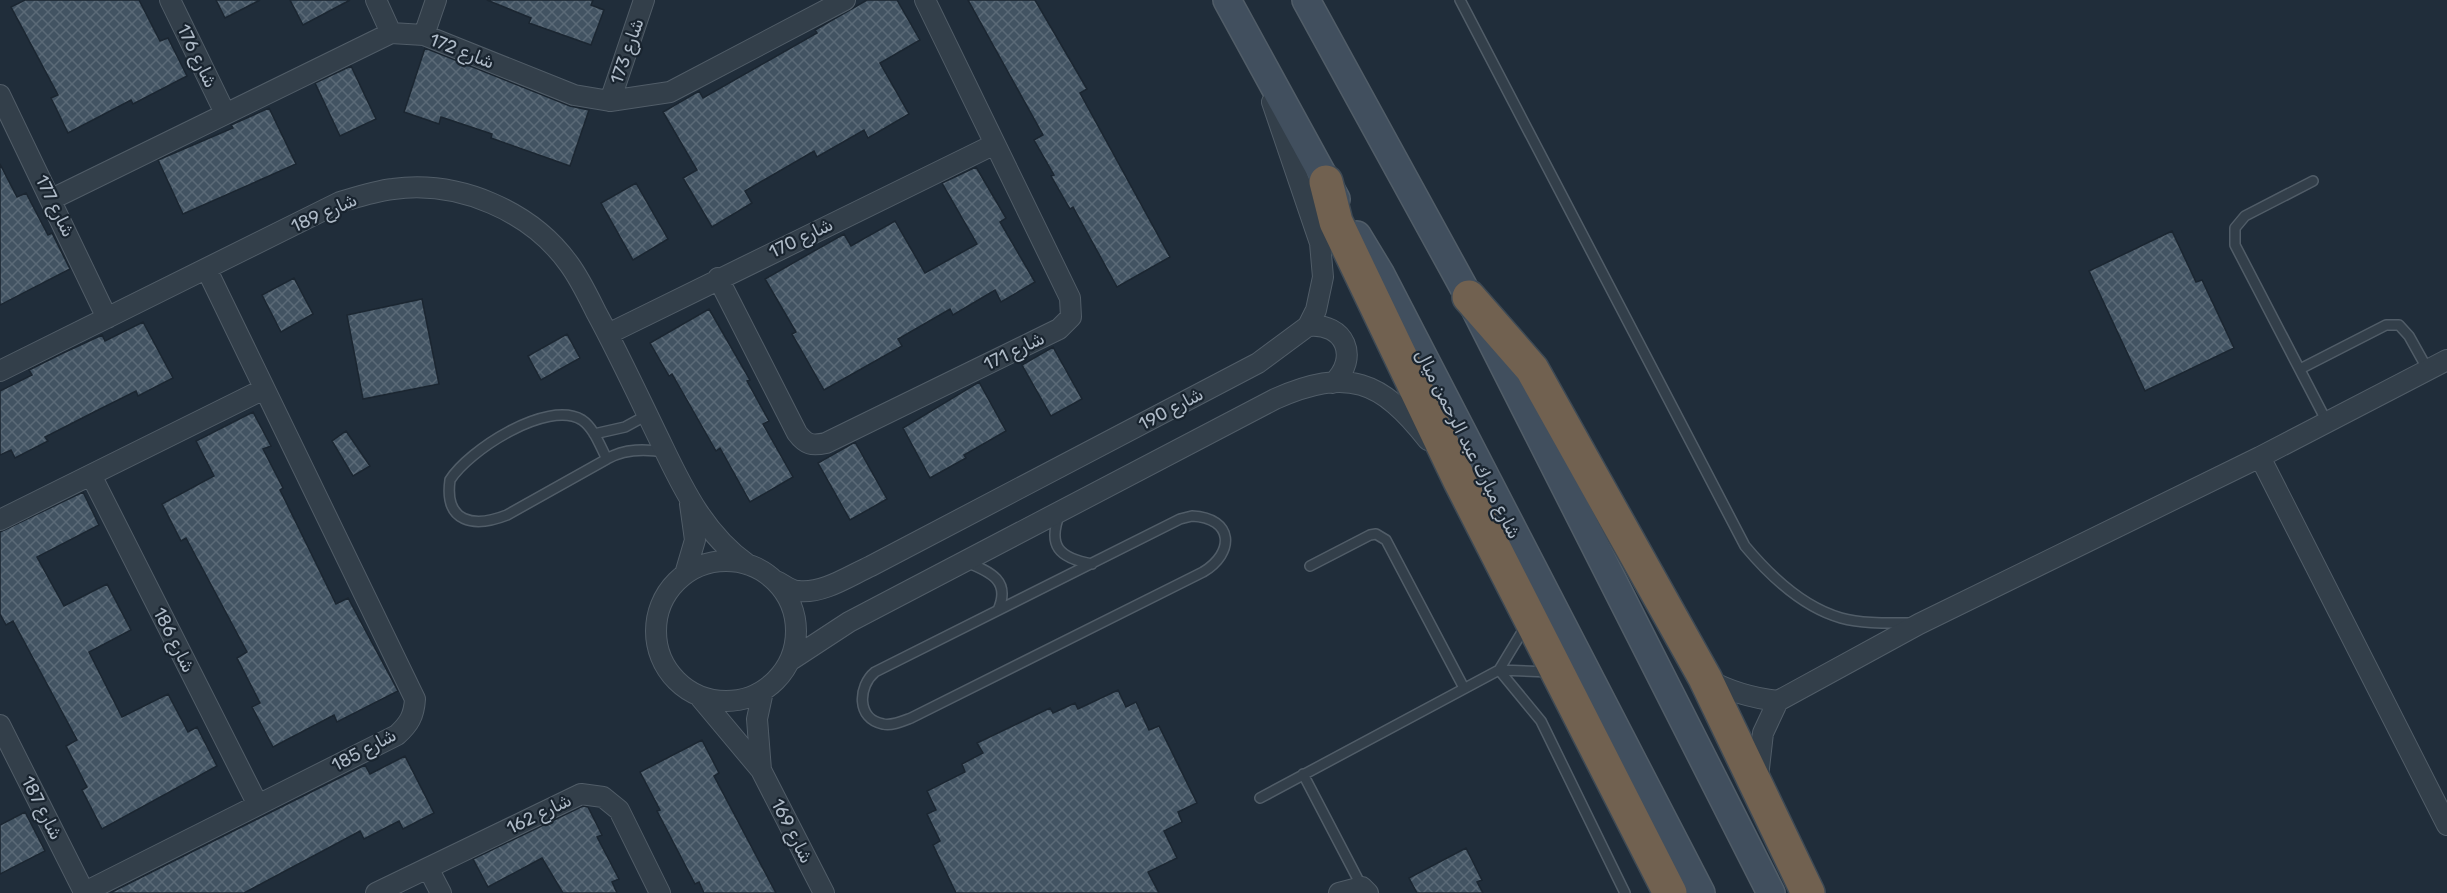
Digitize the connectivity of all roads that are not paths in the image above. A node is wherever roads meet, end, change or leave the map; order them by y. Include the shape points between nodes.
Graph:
1 (170, 0) edge
2 (376, 0) edge
3 (436, 0) edge
4 (644, 0) edge
5 (845, 0) edge
6 (925, 0) edge
7 (1227, 0) edge
8 (1306, 0) edge
9 (1460, 0) edge
10 (391, 33) junction
11 (424, 35) junction
12 (1258, 59) junction
13 (0, 95) edge
14 (610, 101) junction
15 (225, 113) junction
16 (995, 144) junction
17 (2313, 181) dead end
18 (1326, 182) junction
19 (52, 199) junction
20 (207, 270) junction
21 (718, 278) junction
22 (1469, 297) junction
23 (107, 318) junction
24 (1308, 326) junction
25 (608, 334) junction
26 (2447, 360) edge
27 (2300, 369) junction
28 (2428, 370) junction
29 (0, 371) edge
30 (1333, 383) junction
31 (264, 388) junction
32 (647, 415) junction
33 (2327, 422) junction
34 (594, 434) junction
35 (665, 452) junction
36 (2260, 457) junction
37 (607, 459) junction
38 (91, 475) junction
39 (1460, 481) junction
40 (690, 502) junction
41 (1061, 512) junction
42 (0, 520) edge
43 (965, 562) junction
44 (747, 564) junction
45 (1092, 564) junction
46 (1310, 566) dead end
47 (685, 574) junction
48 (776, 581) junction
49 (998, 610) junction
50 (1530, 618) junction
51 (1919, 624) junction
52 (790, 660) junction
53 (1499, 670) junction
54 (1558, 672) junction
55 (1705, 678) junction
56 (1464, 688) junction
57 (763, 691) junction
58 (699, 696) junction
59 (1778, 701) junction
60 (0, 725) edge
61 (761, 770) junction
62 (1303, 774) junction
63 (1759, 792) junction
64 (1260, 798) dead end
65 (258, 804) junction
66 (2447, 825) edge
67 (428, 868) junction
68 (1365, 890) edge
69 (83, 893) edge
70 (376, 893) edge
71 (441, 893) edge
72 (660, 893) edge
73 (824, 893) edge
74 (1339, 893) edge
75 (1625, 893) edge
76 (1671, 893) edge
77 (1701, 893) edge
78 (1771, 893) edge
79 (1808, 893) edge

1 - 15 street, شارع 176
2 - 10 street
3 - 11 street
4 - 14 street, شارع 173
5 - 14 street, شارع 172 via 670,92
6 - 16 street, شارع 171
7 - 12 main road, شارع مبارك عبد الرحمن ميال
8 - 22 main road
9 - 51 lane via 1745,546 1791,592 1840,618
10 - 11 street, شارع 172
10 - 15 street, شارع 172
11 - 14 street, شارع 172 via 574,95
12 - 18 main road, شارع مبارك عبد الرحمن ميال
12 - 24 street via 1320,243 1323,277
13 - 19 street, شارع 177
15 - 19 street, شارع 172
16 - 21 street, شارع 170
16 - 21 street, شارع 171 via 1070,298 1071,317 1059,329 826,443 810,445 797,433
17 - 27 lane via 2245,216 2235,228 2235,244
18 - 39 highway via 1336,222
18 - 77 main road, شارع مبارك عبد الرحمن ميال via 1380,273
19 - 23 street, شارع 177
20 - 23 street, شارع 189
20 - 25 street, شارع 189 via 340,202 372,192 395,188 467,195 515,214 545,237 570,265
20 - 31 street, شارع 185
21 - 25 street, شارع 170
22 - 55 highway via 1532,369
22 - 78 main road
23 - 29 street, شارع 189
24 - 30 street via 1328,327 1343,339 1345,368
24 - 48 street, شارع 190 via 1258,363 871,566 810,591 795,591
25 - 32 street, شارع 189
26 - 28 street
27 - 28 lane via 2386,325 2399,326 2409,336
27 - 33 lane
28 - 33 street
30 - 39 street via 1366,386 1395,401
30 - 41 street via 1275,399
31 - 38 street
31 - 65 street, شارع 185 via 415,699 410,723 398,735
32 - 34 lane via 625,427
32 - 35 street, شارع 189
33 - 36 street
34 - 37 lane
34 - 37 lane via 582,420 552,415 536,419 471,455 450,480 448,491 455,513 465,520 491,521
35 - 37 lane via 631,450
35 - 40 street, شارع 189
36 - 51 street
36 - 66 street
38 - 42 street
38 - 65 street, شارع 186
39 - 50 highway
40 - 44 street, شارع 189 via 727,549
40 - 47 street, شارع 189 via 695,540
41 - 43 street
41 - 45 lane via 1053,536 1057,548 1076,561
43 - 49 lane via 995,577 1003,588 1004,598
43 - 52 street via 849,622
44 - 47 street via 715,562
44 - 48 street
45 - 49 lane
45 - 49 lane via 1180,519 1192,516 1215,521 1223,529 1220,558 1203,572 911,718 884,725 864,711 862,689 867,678
46 - 56 lane via 1370,535 1381,536
47 - 58 street via 670,589 660,608 658,650 681,685
48 - 52 street via 789,598 796,618 796,640
50 - 53 lane
50 - 54 highway
51 - 59 street
52 - 57 street via 779,678
53 - 54 lane
53 - 56 lane
53 - 75 lane via 1541,721
54 - 76 highway
55 - 59 street via 1726,690
55 - 63 highway
56 - 62 lane
57 - 58 street via 743,700 720,702
57 - 61 street, شارع 169 via 757,719
58 - 61 street, شارع 169
59 - 63 street via 1763,733
60 - 69 street, شارع 187
61 - 73 street, شارع 169
62 - 64 lane
62 - 68 lane
63 - 79 highway
65 - 69 street, شارع 185
67 - 70 street, شارع 162
67 - 71 street
67 - 72 street, شارع 162 via 581,794 603,797 619,810
68 - 74 street

